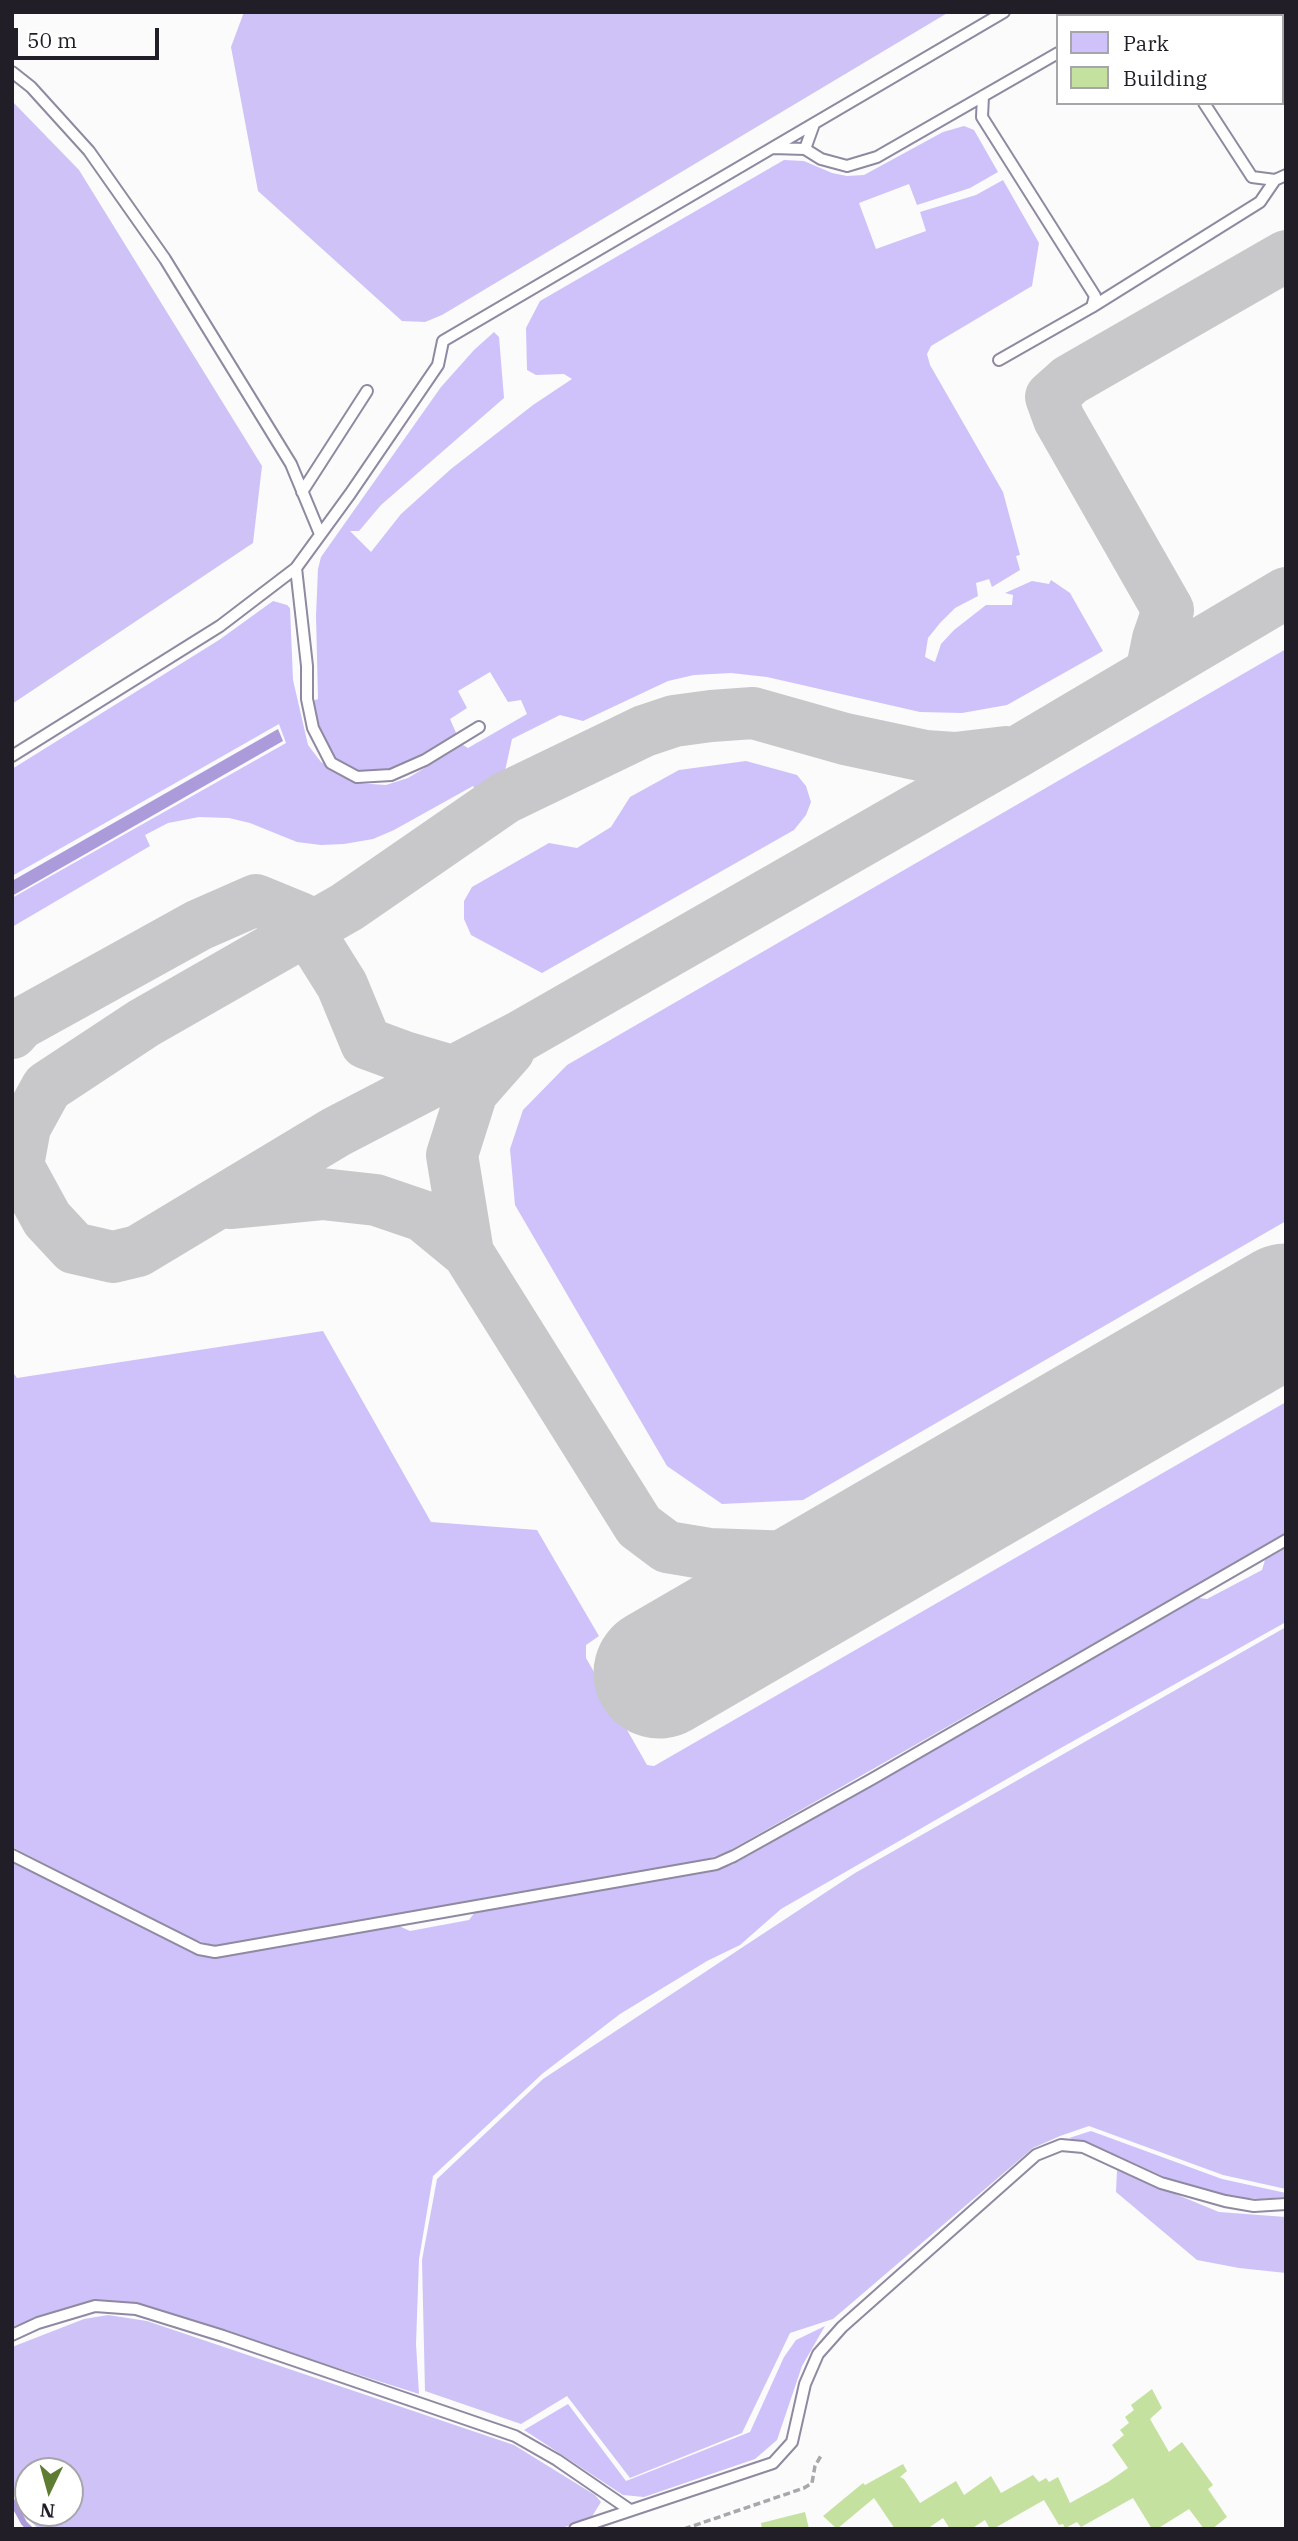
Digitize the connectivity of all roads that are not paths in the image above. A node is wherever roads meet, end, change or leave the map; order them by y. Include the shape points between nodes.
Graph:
1 (1004, 12) edge
2 (1056, 54) edge
3 (12, 72) edge
4 (983, 96) junction
5 (1205, 105) edge
6 (814, 124) junction
7 (772, 148) junction
8 (805, 149) junction
9 (1280, 178) edge
10 (1092, 307) junction
11 (999, 360) dead end
12 (367, 391) dead end
13 (303, 492) junction
14 (320, 534) junction
15 (296, 568) junction
16 (479, 727) dead end
17 (12, 756) edge
18 (1286, 1540) edge
19 (12, 1855) edge
20 (1286, 2204) edge
21 (12, 2335) edge
22 (630, 2510) junction
23 (575, 2529) edge

1 - 6 lane
2 - 4 lane
3 - 13 lane via 89,151 165,259 284,452
4 - 8 lane via 877,157 857,163 846,166
4 - 10 lane via 982,117 1095,296
5 - 9 lane via 1252,177
6 - 7 lane
6 - 8 lane
7 - 8 lane
7 - 14 lane via 443,341 438,365
9 - 10 lane via 1260,202
10 - 11 lane
12 - 13 lane
13 - 14 lane
14 - 15 lane
15 - 16 lane via 307,699 313,728 331,763 357,777 391,775
15 - 17 lane via 220,626
18 - 19 lane via 716,1864 215,1952
20 - 22 lane via 1254,2206 1225,2201 1161,2183 1083,2147 1061,2145 1036,2155 842,2327 818,2354 792,2442 773,2463
21 - 22 lane via 95,2306 136,2309 514,2436
22 - 23 lane

